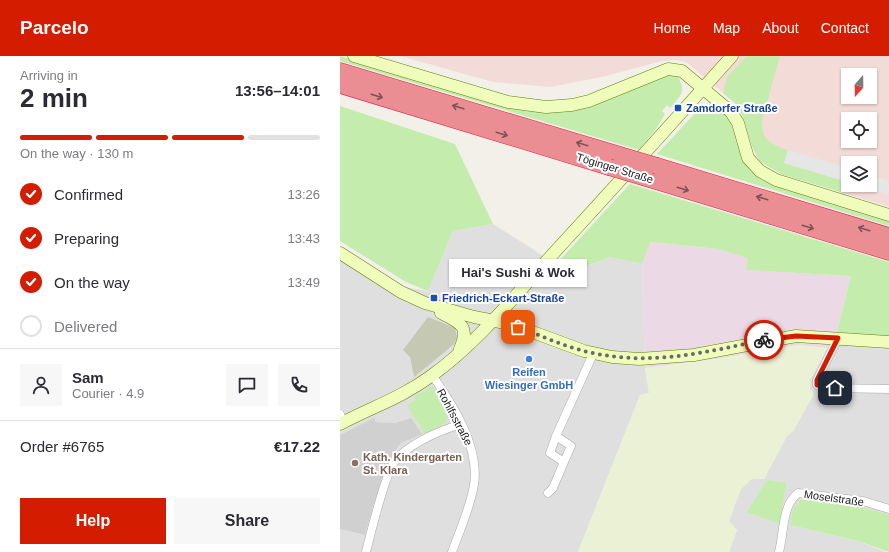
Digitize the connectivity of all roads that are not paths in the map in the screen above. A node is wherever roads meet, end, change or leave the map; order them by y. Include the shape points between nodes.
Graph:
1 (354, 56) edge
2 (732, 56) edge
3 (340, 71) edge
4 (340, 85) edge
5 (704, 88) junction
6 (614, 161) junction
7 (651, 172) junction
8 (889, 215) edge
9 (889, 236) edge
10 (889, 252) edge
11 (340, 253) edge
12 (420, 300) junction
13 (492, 320) junction
14 (838, 338) junction
15 (889, 342) edge
16 (459, 352) junction
17 (593, 354) junction
18 (432, 375) junction
19 (889, 389) edge
20 (341, 420) edge
21 (461, 424) junction
22 (556, 436) junction
23 (564, 462) junction
24 (548, 493) dead end
25 (888, 506) edge
26 (366, 552) edge
27 (452, 552) edge
28 (779, 552) edge

1 - 5 street via 528,106 557,107 589,101 668,70 682,71
2 - 5 street
6 -> 3 highway, Töginger Straße
4 -> 6 highway, Töginger Straße
5 - 8 street via 735,117 748,158 760,171 776,180
5 - 13 street
6 - 7 highway, Töginger Straße, bridge
9 -> 7 highway, Töginger Straße
7 -> 10 highway, Töginger Straße
11 - 12 street via 402,292
12 - 13 street
12 - 16 street via 458,322 463,328 464,339
13 - 16 street
13 - 17 street via 511,324
14 - 15 street
14 - 17 street via 796,336 694,354 643,359
14 - 19 street via 817,380 817,385 825,388
16 - 18 street
17 - 22 street
18 - 20 street via 394,399
18 - 21 street, Rohlfsstraße
21 - 26 street via 442,430 405,451 393,462
21 - 27 street, Rohlfsstraße via 470,442 474,459 474,483
22 - 23 street via 550,453
22 - 23 street via 571,446
23 - 24 street via 553,488
25 - 28 street, Moselstraße via 798,493 791,498 787,509

